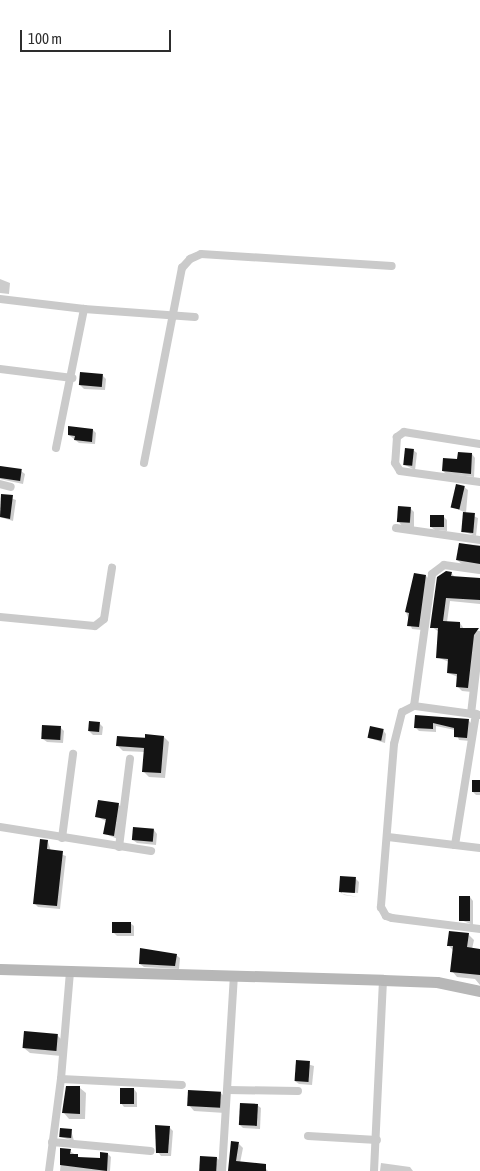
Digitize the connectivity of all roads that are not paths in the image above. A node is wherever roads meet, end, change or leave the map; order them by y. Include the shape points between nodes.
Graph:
1 (392, 266) dead end
2 (0, 299) edge
3 (84, 309) junction
4 (173, 314) junction
5 (195, 317) dead end
6 (0, 369) edge
7 (72, 378) junction
8 (480, 444) edge
9 (56, 448) dead end
10 (144, 463) dead end
11 (480, 482) edge
12 (0, 484) edge
13 (11, 487) dead end
14 (396, 528) dead end
15 (480, 540) edge
16 (112, 568) dead end
17 (480, 570) edge
18 (0, 617) edge
19 (480, 636) edge
20 (414, 706) junction
21 (476, 714) edge
22 (73, 754) dead end
23 (130, 759) dead end
24 (0, 827) edge
25 (388, 836) junction
26 (62, 838) junction
27 (454, 845) junction
28 (119, 847) junction
29 (480, 848) edge
30 (151, 851) dead end
31 (480, 929) edge
32 (0, 969) edge
33 (70, 972) junction
34 (234, 977) junction
35 (384, 980) junction
36 (480, 991) edge
37 (61, 1079) junction
38 (182, 1085) dead end
39 (228, 1090) junction
40 (298, 1091) dead end
41 (308, 1136) dead end
42 (377, 1140) junction
43 (52, 1142) junction
44 (151, 1151) dead end
45 (49, 1171) edge
46 (222, 1171) edge
47 (374, 1171) edge

1 - 4 street via 201,254 182,268
2 - 3 street
3 - 4 street
3 - 7 street
4 - 5 street
4 - 10 street
6 - 7 street
7 - 9 street
8 - 11 street via 404,432 398,437 395,463 400,470
12 - 13 street
14 - 15 street
16 - 18 street via 104,619 96,626
17 - 20 street via 444,565 432,574
19 - 21 street
20 - 21 street
20 - 25 street via 407,707 399,719 394,744
21 - 27 street
22 - 26 street
23 - 28 street
24 - 26 street
25 - 27 street
25 - 31 street via 382,907 386,916
26 - 28 street
27 - 29 street
28 - 30 street
32 - 33 main road
33 - 34 main road
33 - 37 street
34 - 35 main road
34 - 39 street
35 - 36 main road via 437,982
35 - 42 street
37 - 38 street
37 - 43 street
39 - 40 street
39 - 46 street
41 - 42 street
42 - 47 street
43 - 44 street
43 - 45 street

